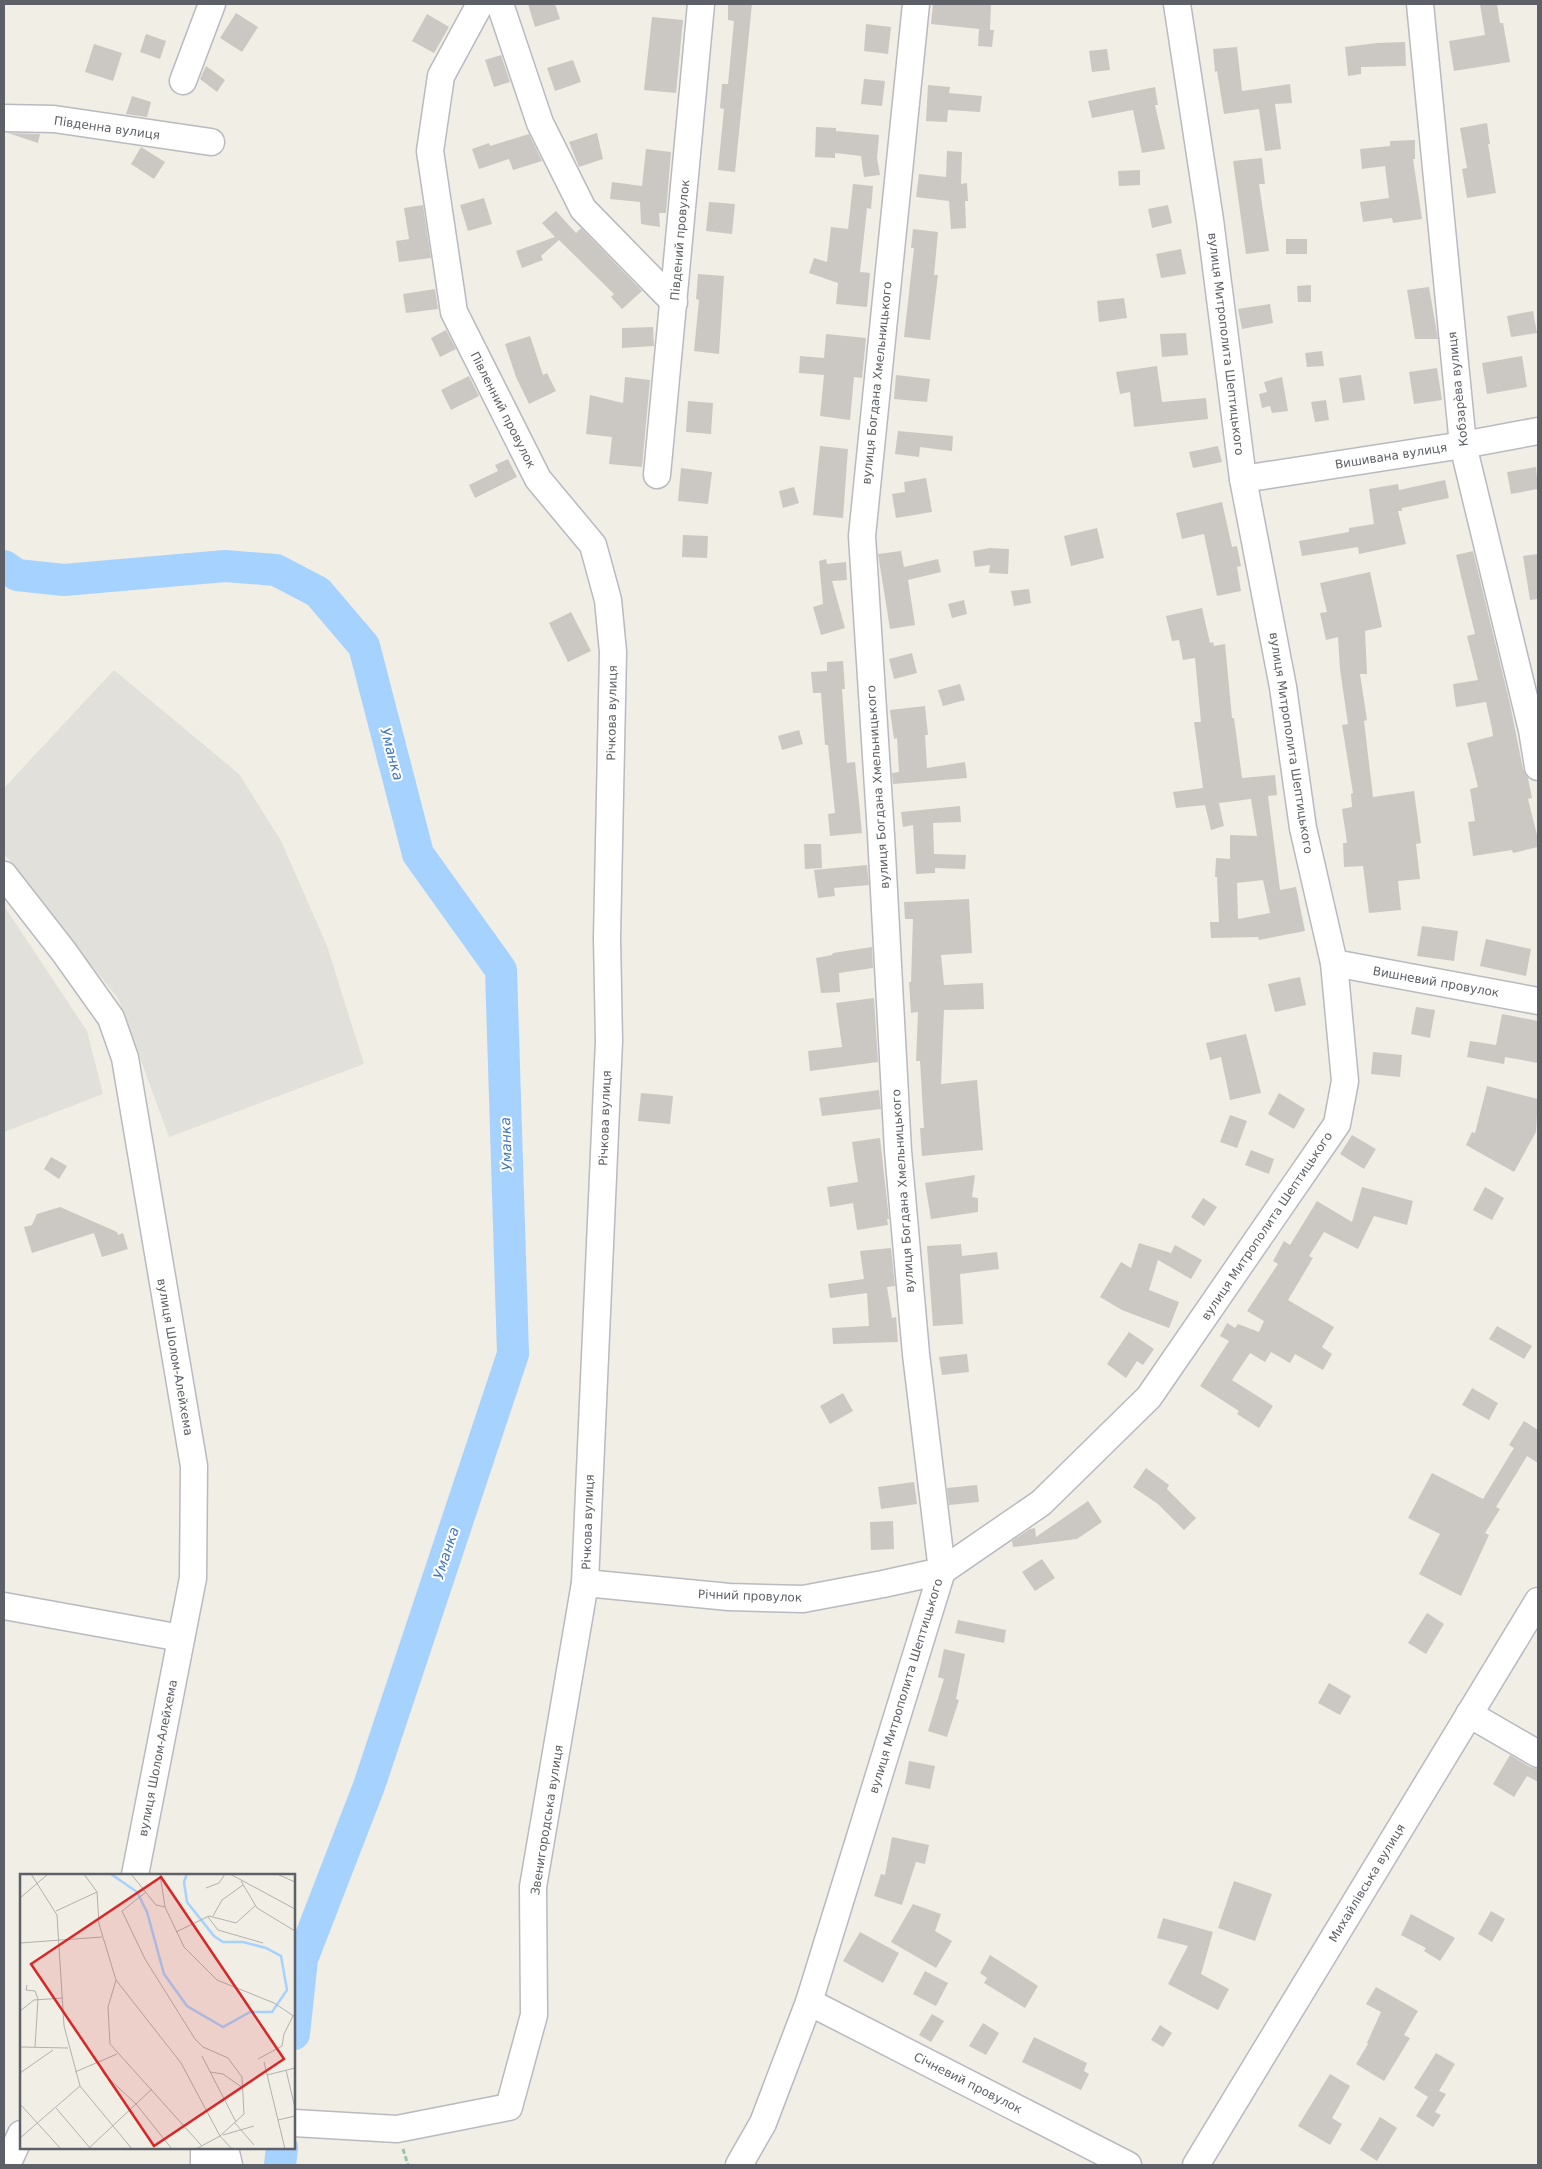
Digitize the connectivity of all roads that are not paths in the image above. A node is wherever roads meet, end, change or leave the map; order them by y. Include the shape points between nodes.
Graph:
1 (212, 4) edge
2 (480, 4) edge
3 (500, 4) edge
4 (701, 4) edge
5 (916, 4) edge
6 (1177, 4) edge
7 (1420, 4) edge
8 (183, 81) dead end
9 (4, 118) edge
10 (211, 142) dead end
11 (674, 302) junction
12 (1538, 431) edge
13 (1463, 445) junction
14 (657, 475) dead end
15 (1243, 479) junction
16 (614, 652) joint
17 (1538, 767) edge
18 (4, 875) edge
19 (1334, 963) junction
20 (1538, 1000) edge
21 (942, 1571) junction
22 (585, 1583) junction
23 (1538, 1601) edge
24 (4, 1606) edge
25 (181, 1638) junction
26 (1469, 1714) junction
27 (1538, 1754) edge
28 (135, 1874) edge
29 (809, 2002) junction
30 (295, 2123) edge
31 (20, 2136) edge
32 (204, 2149) edge
33 (225, 2149) edge
34 (7, 2165) edge
35 (204, 2165) edge
36 (229, 2165) edge
37 (738, 2165) edge
38 (1128, 2165) edge
39 (1196, 2165) edge

1 - 8 street
2 - 16 street, Півленний провулок via 441,76 430,151 454,312 538,479 593,545 608,600
3 - 11 street via 540,123 583,209
4 - 11 street, Південий провулок
5 - 21 street, вулиця Богдана Хмельницького via 862,536 898,1151 916,1354
6 - 15 street, вулиця Митрополита Шептицького via 1210,220
7 - 13 street, Кобзарèва вулиця
9 - 10 street, Південна вулиця via 54,119
11 - 14 street, Південий провулок
12 - 13 street, Вишивана вулиця
13 - 15 street, Вишивана вулиця
13 - 17 street, Кобзарèва вулиця via 1532,730
15 - 19 street, вулиця Митрополита Шептицького via 1283,687 1303,828
16 - 22 street, Річкова вулиця via 607,938 609,1041
18 - 25 street, вулиця Шолом-Алейхема via 111,1018 125,1058 194,1466 193,1578
19 - 20 street, Вишневий провулок
19 - 21 street, вулиця Митрополита Шептицького via 1345,1081 1337,1124 1149,1397 1042,1503
21 - 22 street, Річний провулок via 803,1598 729,1597
21 - 29 street, вулиця Митрополита Шептицького
22 - 30 street, Звенигородська вулиця via 533,1887 534,2015 509,2107 397,2129
23 - 26 street, Михайлівська вулиця
24 - 25 street
25 - 28 street, вулиця Шолом-Алейхема
26 - 27 street
26 - 39 street, Михайлівська вулиця
29 - 37 street, вулиця Митрополита Шептицького via 763,2123
29 - 38 street, Січневий провулок
31 - 34 street
32 - 35 street
33 - 36 street

